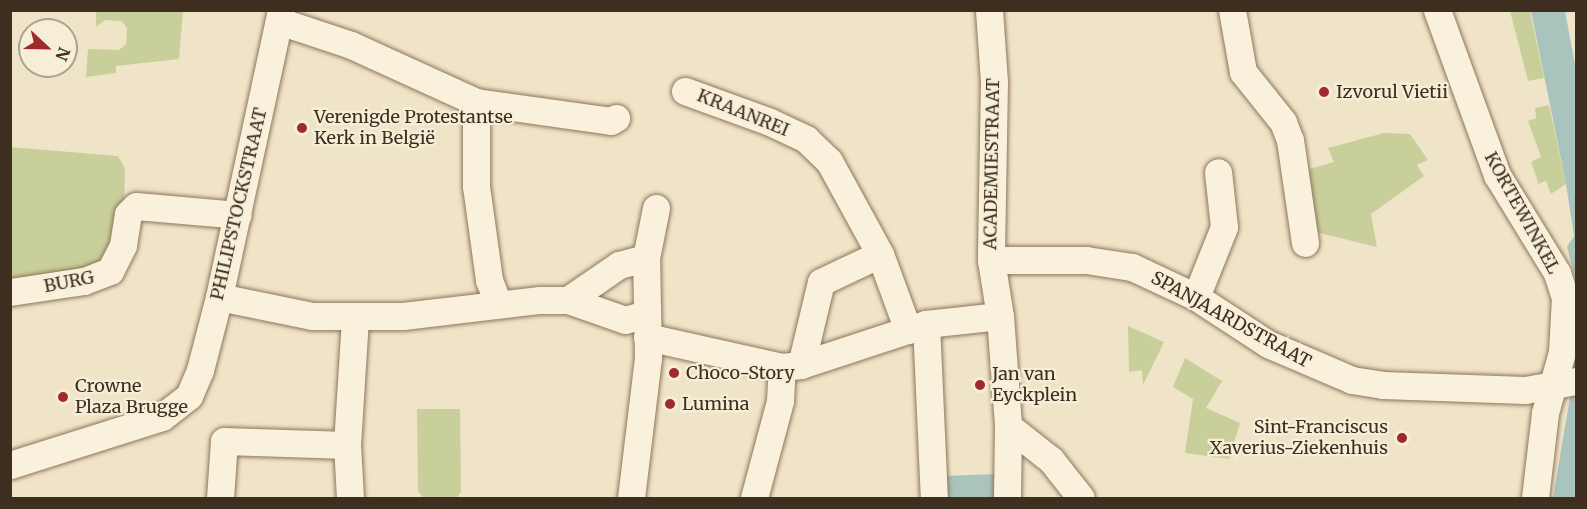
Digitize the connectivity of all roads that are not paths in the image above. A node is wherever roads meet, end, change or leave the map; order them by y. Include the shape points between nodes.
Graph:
1 (989, 10) edge
2 (1232, 10) edge
3 (1437, 10) edge
4 (280, 16) edge
5 (685, 91) dead end
6 (476, 102) junction
7 (616, 118) dead end
8 (1218, 172) dead end
9 (656, 208) dead end
10 (238, 215) junction
11 (1305, 243) dead end
12 (880, 254) junction
13 (646, 258) junction
14 (991, 260) junction
15 (10, 292) edge
16 (219, 297) junction
17 (1196, 297) junction
18 (568, 300) junction
19 (498, 304) junction
20 (1000, 316) junction
21 (355, 317) junction
22 (647, 325) junction
23 (917, 327) junction
24 (792, 366) junction
25 (1567, 383) edge
26 (1008, 426) junction
27 (347, 445) junction
28 (10, 465) edge
29 (935, 487) edge
30 (220, 498) edge
31 (350, 498) edge
32 (631, 498) edge
33 (754, 498) edge
34 (1007, 498) edge
35 (1081, 498) edge
36 (1535, 498) edge

1 - 14 street, ACADEMIESTRAAT via 994,82
2 - 11 street via 1243,72 1283,122 1290,140
3 - 25 street, KORTEWINKEL via 1497,175 1557,273 1565,297 1562,352
4 - 6 street
4 - 10 street, PHILIPSTOCKSTRAAT
5 - 12 street, KRAANREI via 806,139 829,161
6 - 7 street via 610,121
6 - 19 street via 476,186 489,280
8 - 17 street via 1224,227
9 - 13 street
10 - 15 street, BURG via 152,206 132,208 118,258 98,278
10 - 16 street, PHILIPSTOCKSTRAAT
12 - 23 street, KRAANREI
12 - 24 street via 822,282
13 - 18 street via 619,265
13 - 22 street
14 - 17 street, SPANJAARDSTRAAT via 1086,260 1132,267
14 - 20 street, ACADEMIESTRAAT
16 - 21 street via 312,316
16 - 28 street, PHILIPSTOCKSTRAAT via 189,396 162,417
17 - 25 street, SPANJAARDSTRAAT via 1268,344 1352,380 1450,388
18 - 19 street
18 - 22 street via 614,318
19 - 21 street
20 - 23 street
20 - 26 street
21 - 27 street
22 - 24 street
22 - 32 street
23 - 24 street
23 - 29 street
24 - 33 street
25 - 36 street, KORTEWINKEL via 1545,413
26 - 34 street
26 - 35 street via 1051,460
27 - 30 street via 224,441
27 - 31 street

